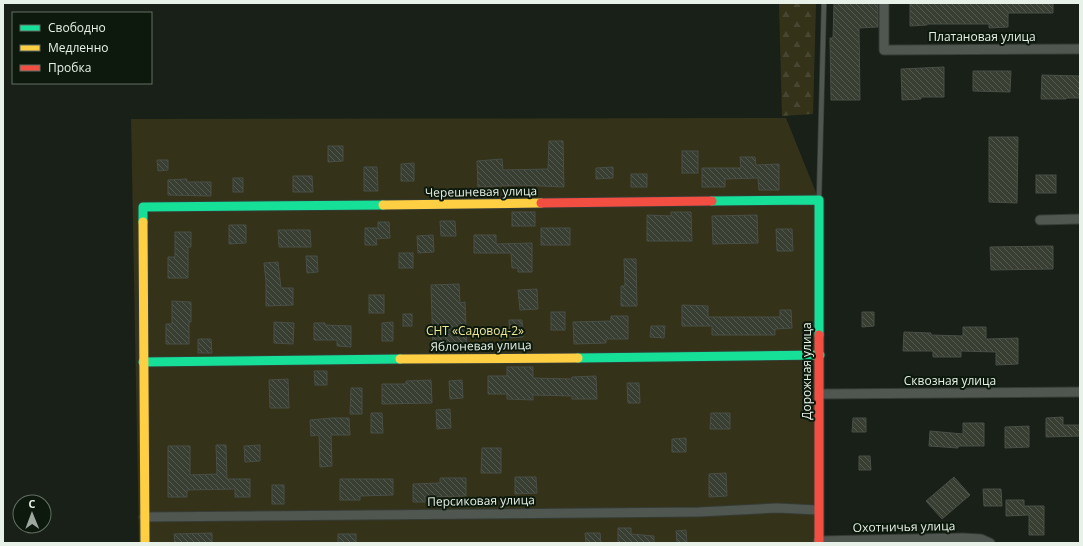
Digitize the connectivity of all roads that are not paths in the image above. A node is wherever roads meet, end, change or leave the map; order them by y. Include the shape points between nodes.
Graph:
1 (824, 3) edge
2 (884, 3) edge
3 (1080, 49) edge
4 (819, 200) junction
5 (1080, 219) edge
6 (1040, 220) dead end
7 (820, 355) junction
8 (143, 362) junction
9 (1080, 392) edge
10 (819, 394) junction
11 (818, 510) junction
12 (144, 517) junction
13 (818, 542) edge
14 (144, 543) edge
15 (990, 543) edge

1 - 4 lane
2 - 3 street, Платановая улица via 884,50
4 - 7 street, Дорожная улица
4 - 8 street, Черешневая улица via 143,207
5 - 6 street
7 - 8 street, Яблоневая улица
7 - 10 street, Дорожная улица
8 - 12 street
9 - 10 street, Сквозная улица
10 - 11 street, Дорожная улица
11 - 12 street, Персиковая улица via 777,508 699,512
11 - 13 street, Дорожная улица
12 - 14 street
13 - 15 street, Охотничья улица via 962,538 981,539

